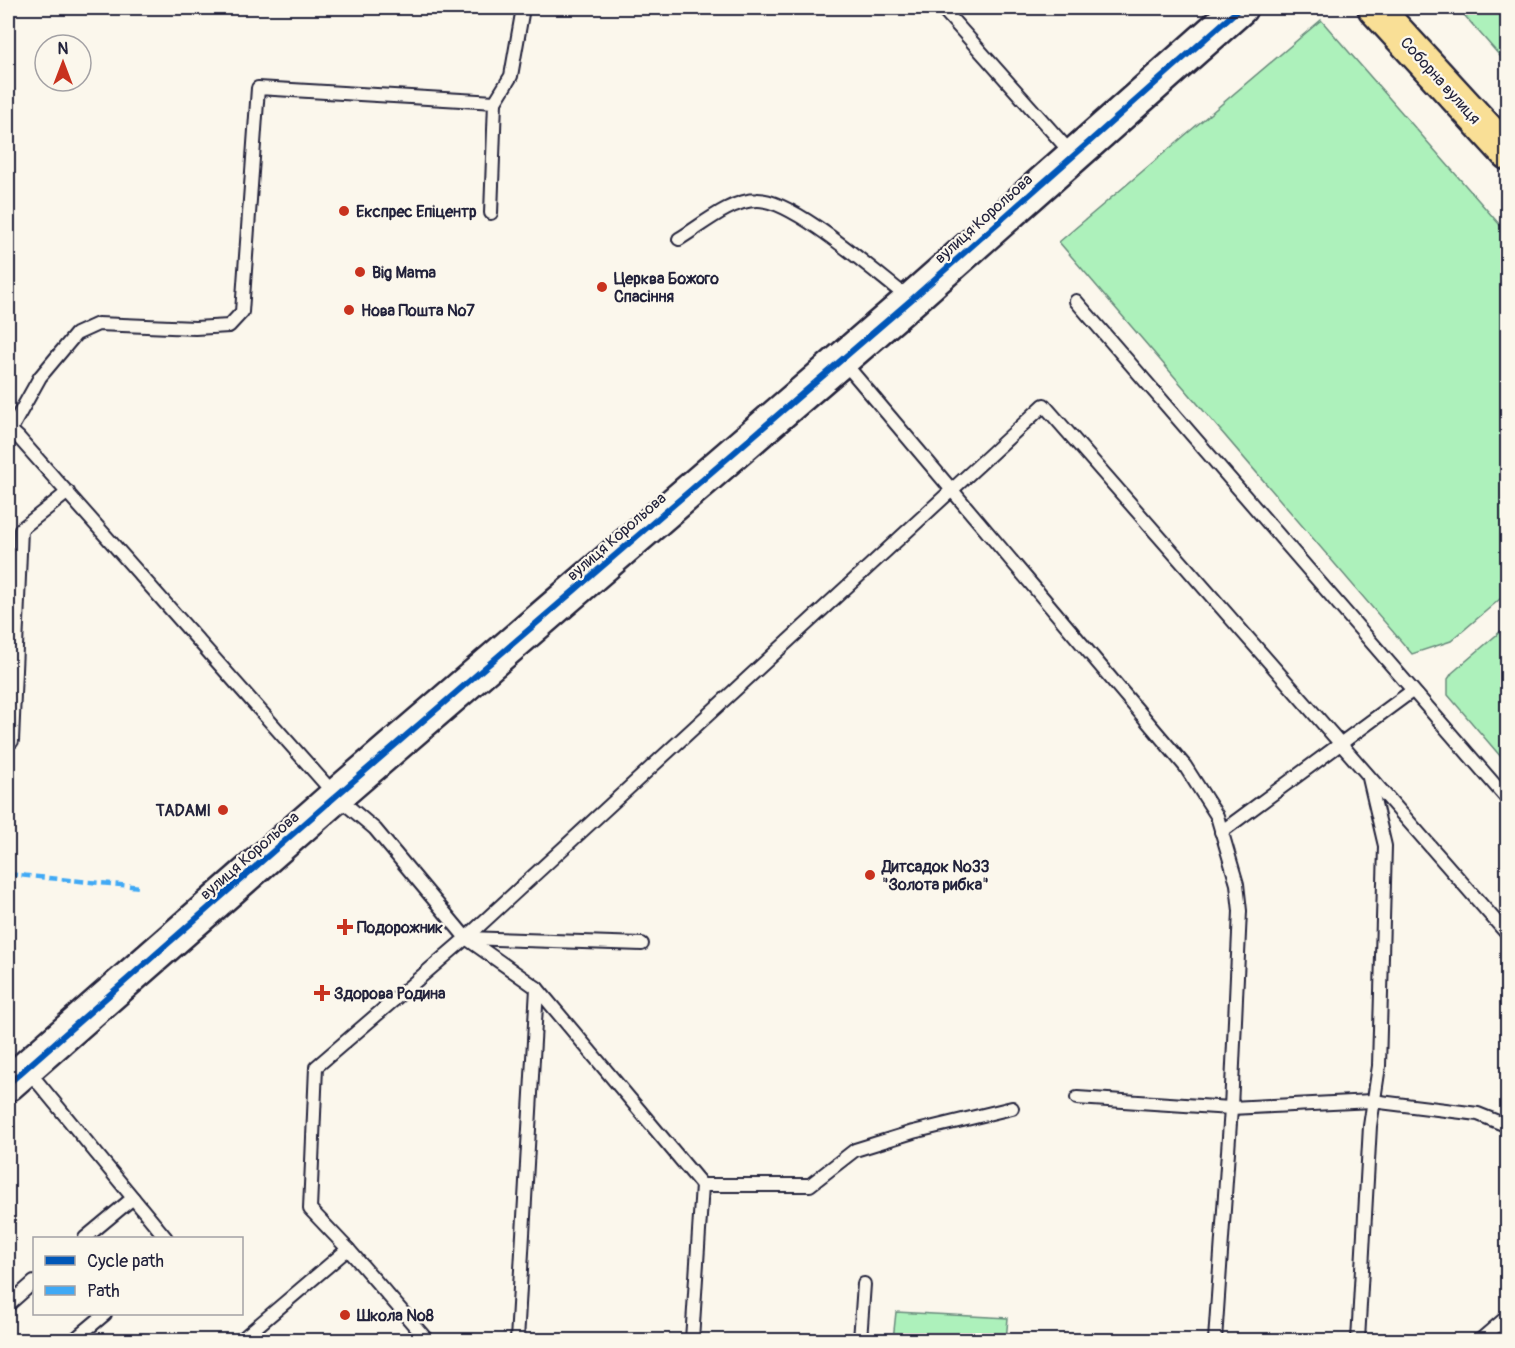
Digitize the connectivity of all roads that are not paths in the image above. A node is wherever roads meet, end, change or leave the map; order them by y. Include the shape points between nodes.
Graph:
1 (523, 8) edge
2 (942, 8) edge
3 (1240, 8) edge
4 (1375, 8) edge
5 (495, 102) junction
6 (1508, 153) edge
7 (1073, 155) junction
8 (491, 213) dead end
9 (679, 239) dead end
10 (912, 300) junction
11 (1076, 301) dead end
12 (842, 359) junction
13 (9, 428) edge
14 (951, 488) junction
15 (68, 492) junction
16 (1412, 691) junction
17 (12, 741) dead end
18 (1339, 743) junction
19 (1368, 776) junction
20 (336, 796) junction
21 (1508, 800) edge
22 (1221, 832) junction
23 (1508, 935) edge
24 (466, 938) junction
25 (642, 944) dead end
26 (537, 988) junction
27 (16, 1076) edge
28 (1077, 1098) dead end
29 (1372, 1101) junction
30 (1012, 1108) dead end
31 (1231, 1108) junction
32 (1508, 1126) edge
33 (702, 1185) junction
34 (133, 1198) junction
35 (87, 1237) edge
36 (164, 1237) edge
37 (348, 1249) junction
38 (33, 1283) edge
39 (864, 1284) dead end
40 (8, 1305) edge
41 (104, 1315) edge
42 (1508, 1316) edge
43 (74, 1341) edge
44 (241, 1341) edge
45 (428, 1341) edge
46 (517, 1341) edge
47 (692, 1341) edge
48 (860, 1341) edge
49 (1215, 1341) edge
50 (1358, 1341) edge
51 (1480, 1341) edge

1 - 5 lane via 511,76
2 - 7 lane
3 - 7 street, вулиця Корольова
4 - 6 main road, Соборна вулиця
5 - 8 lane
5 - 13 lane via 258,88 242,312 229,326 98,324 76,334 40,377
7 - 10 street, вулиця Корольова
9 - 10 lane via 737,204 757,199 778,205 820,230
10 - 12 street, вулиця Корольова
11 - 16 lane
12 - 14 lane
12 - 20 street, вулиця Корольова
13 - 15 lane
14 - 18 lane via 1044,405
14 - 22 lane via 1185,766 1217,816
14 - 24 lane
15 - 17 lane via 21,529
15 - 20 lane
16 - 18 lane
16 - 21 lane
18 - 19 lane
18 - 22 lane
19 - 23 lane
19 - 29 lane via 1385,846 1379,1066
20 - 24 lane via 375,829
20 - 27 street, вулиця Корольова
22 - 31 lane via 1237,884 1240,911
24 - 25 lane
24 - 26 lane
24 - 37 lane via 316,1067 310,1209
26 - 33 lane
26 - 46 lane
27 - 34 lane
28 - 31 lane
29 - 31 lane
29 - 32 lane via 1478,1114
29 - 50 lane
30 - 33 lane via 855,1150 810,1185
31 - 49 lane
33 - 47 lane
34 - 35 lane
34 - 36 lane
37 - 44 lane
37 - 45 lane
38 - 40 lane
39 - 48 lane
41 - 43 lane
42 - 51 lane

